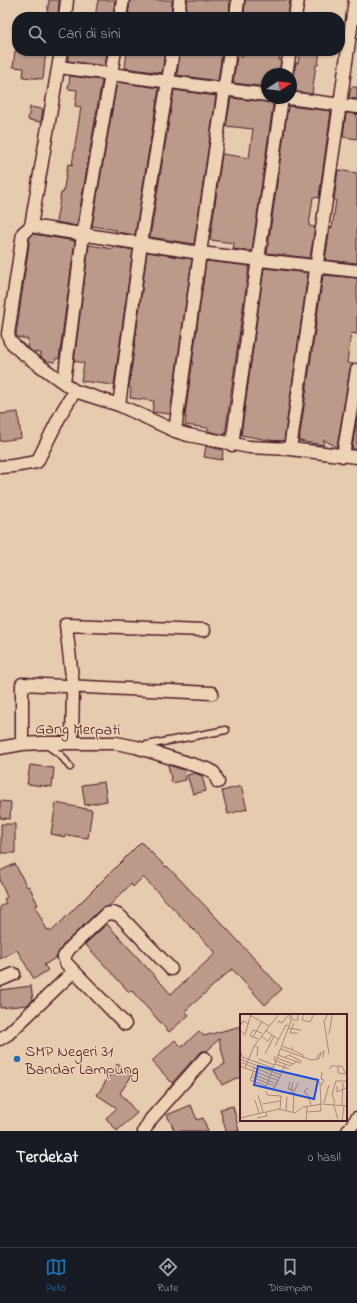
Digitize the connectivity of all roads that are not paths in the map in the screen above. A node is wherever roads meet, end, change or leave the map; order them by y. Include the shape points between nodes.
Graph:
1 (67, 0) edge
2 (123, 0) edge
3 (180, 0) edge
4 (238, 0) edge
5 (298, 0) edge
6 (355, 0) edge
7 (66, 12) edge
8 (121, 12) edge
9 (179, 12) edge
10 (237, 12) edge
11 (296, 12) edge
12 (60, 56) edge
13 (114, 56) edge
14 (172, 56) edge
15 (229, 56) edge
16 (289, 56) edge
17 (59, 67) junction
18 (287, 68) edge
19 (111, 74) junction
20 (168, 82) junction
21 (224, 89) junction
22 (261, 94) edge
23 (297, 99) edge
24 (281, 104) edge
25 (339, 105) junction
26 (357, 107) edge
27 (32, 226) junction
28 (83, 235) junction
29 (141, 243) junction
30 (200, 253) junction
31 (258, 260) junction
32 (317, 266) junction
33 (357, 271) edge
34 (357, 370) edge
35 (64, 382) junction
36 (75, 391) junction
37 (119, 405) junction
38 (175, 431) junction
39 (232, 445) junction
40 (290, 449) junction
41 (343, 456) junction
42 (357, 457) edge
43 (0, 467) edge
44 (204, 630) dead end
45 (73, 686) junction
46 (212, 693) dead end
47 (226, 730) dead end
48 (42, 742) junction
49 (72, 742) junction
50 (22, 744) junction
51 (136, 747) junction
52 (0, 748) edge
53 (70, 767) dead end
54 (218, 782) dead end
55 (171, 969) dead end
56 (73, 972) junction
57 (14, 974) dead end
58 (0, 980) edge
59 (125, 1024) dead end
60 (0, 1039) edge
61 (205, 1058) dead end
62 (357, 1118) edge
63 (144, 1131) edge
64 (348, 1131) edge

1 - 7 street
2 - 8 street
3 - 9 street
4 - 10 street
5 - 11 street
6 - 25 street
12 - 17 street
13 - 19 street
14 - 20 street
15 - 21 street
16 - 18 street
17 - 19 street
17 - 27 street
19 - 20 street
19 - 28 street
20 - 21 street
20 - 29 street
21 - 22 street
21 - 30 street
23 - 25 street
24 - 31 street
25 - 26 street
25 - 32 street
27 - 28 street
27 - 35 street via 23,233 8,334 10,341 21,352
28 - 29 street
28 - 35 street
29 - 30 street
29 - 37 street
30 - 31 street
30 - 38 street
31 - 32 street
31 - 39 street
32 - 33 street
32 - 40 street
34 - 41 street
35 - 36 street
36 - 37 street
36 - 43 street via 35,463
37 - 38 street
38 - 39 street
39 - 40 street
40 - 41 street
41 - 42 street
44 - 45 street via 66,625
45 - 46 street
45 - 49 street
45 - 50 street via 22,684
47 - 51 lane
48 - 49 street, Gang Merpati
48 - 50 street, Gang Merpati
48 - 53 lane via 61,755
49 - 51 street, Gang Merpati via 116,743
50 - 52 street, Gang Merpati
51 - 54 street, Gang Merpati via 210,770
55 - 56 street via 120,916 113,913 106,914 64,957
56 - 59 street
56 - 60 street
57 - 58 street
61 - 63 street via 151,1119
62 - 64 street

